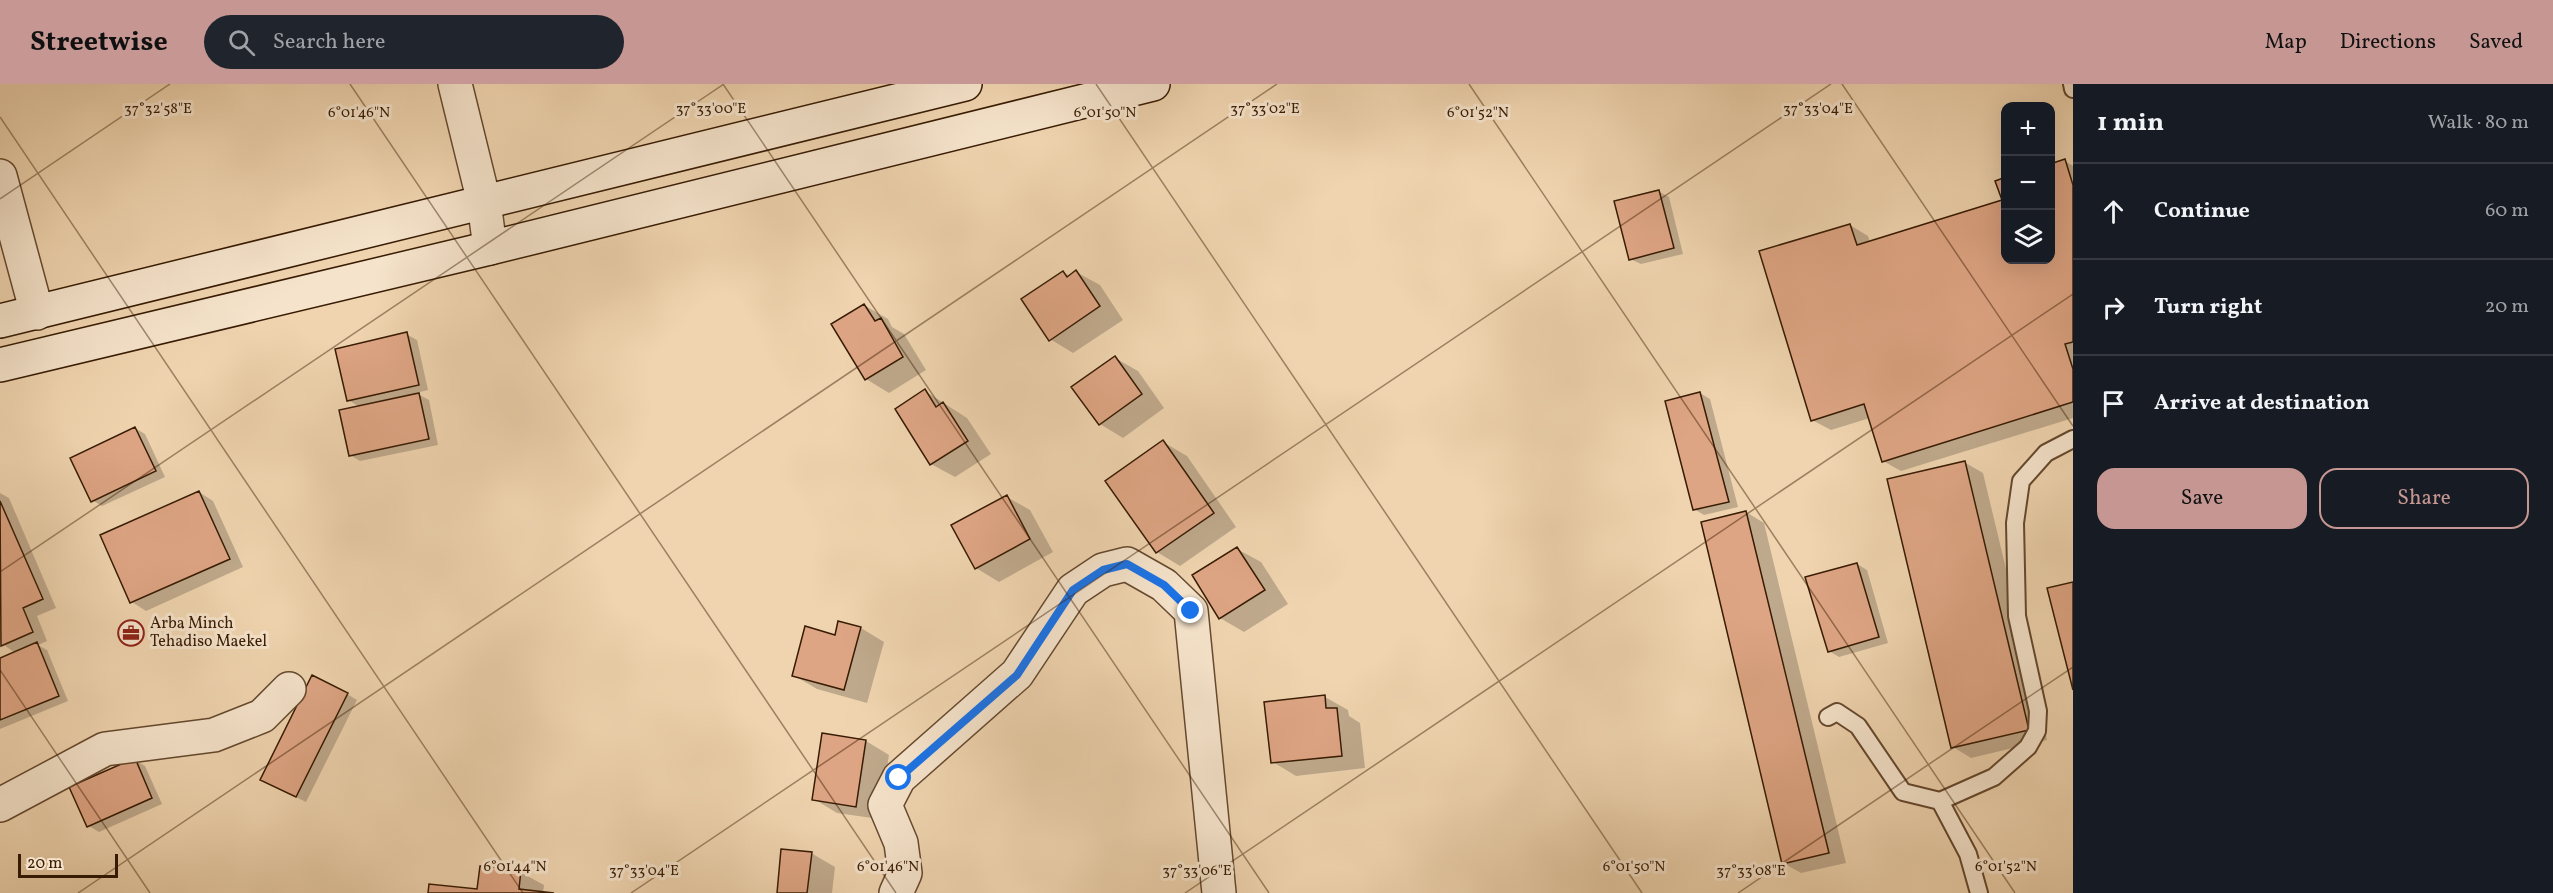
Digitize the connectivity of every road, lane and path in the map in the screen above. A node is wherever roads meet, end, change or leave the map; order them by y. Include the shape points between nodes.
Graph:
1 (455, 84) edge
2 (1153, 84) edge
3 (2072, 84) edge
4 (958, 85) edge
5 (2073, 89) edge
6 (0, 177) edge
7 (484, 202) junction
8 (490, 248) junction
9 (37, 313) junction
10 (0, 321) edge
11 (0, 364) edge
12 (2073, 439) edge
13 (289, 689) dead end
14 (1828, 717) dead end
15 (1940, 801) junction
16 (0, 805) edge
17 (896, 893) edge
18 (1219, 893) edge
19 (1979, 893) edge

1 - 7 main road
2 - 8 main road
3 - 5 lane
4 - 7 main road
6 - 9 main road
7 - 8 main road
7 - 9 main road
8 - 11 main road
9 - 10 main road
12 - 15 lane via 2046,453 2021,481 2015,523 2017,615 2038,711 2037,731 2028,747 1994,777
13 - 16 main road via 262,716 214,735 105,749
14 - 15 lane via 1837,712 1858,726 1903,792
15 - 19 lane via 1968,854
17 - 18 main road via 905,873 901,843 885,805 899,778 1017,675 1073,590 1103,570 1127,564 1164,585 1191,611

